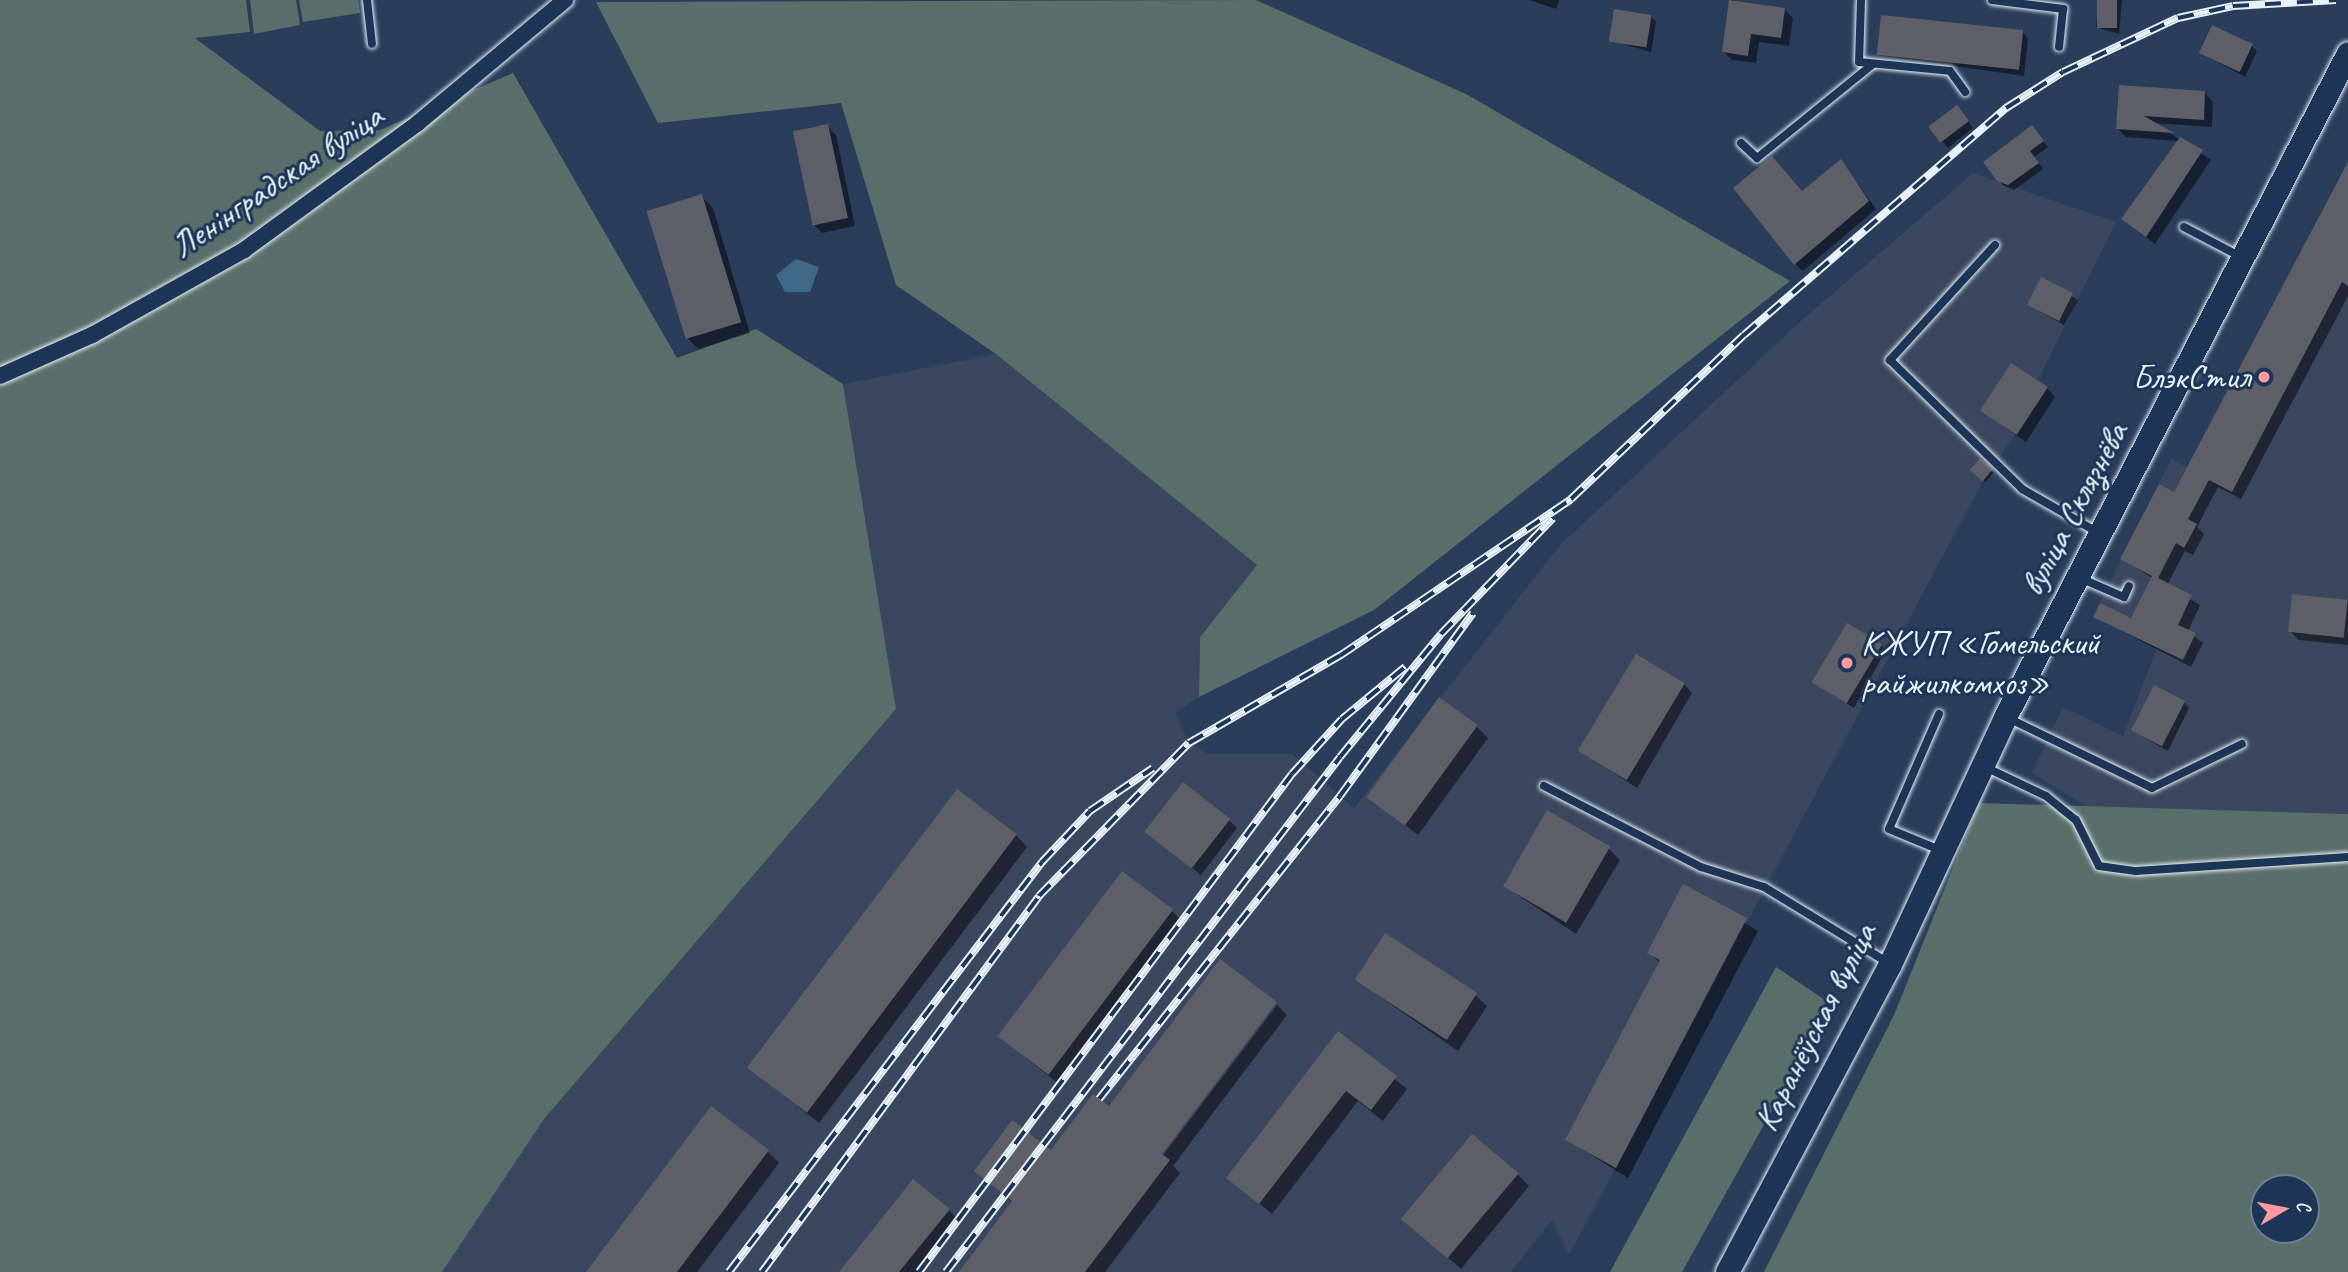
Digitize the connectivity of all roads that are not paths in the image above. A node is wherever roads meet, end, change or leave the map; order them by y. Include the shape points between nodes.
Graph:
1 (367, 0) edge
2 (565, 0) edge
3 (1861, 0) edge
4 (1992, 0) edge
5 (372, 44) dead end
6 (2059, 47) dead end
7 (1872, 64) junction
8 (2346, 65) edge
9 (1965, 92) dead end
10 (1741, 143) dead end
11 (2184, 227) dead end
12 (1995, 245) dead end
13 (2245, 259) junction
14 (0, 376) edge
15 (2100, 533) junction
16 (2077, 577) junction
17 (2129, 586) dead end
18 (1939, 714) dead end
19 (2005, 717) junction
20 (2242, 744) dead end
21 (1982, 766) junction
22 (1544, 786) dead end
23 (1961, 812) joint
24 (1940, 850) junction
25 (2348, 857) edge
26 (1890, 964) junction
27 (1727, 1272) edge

1 - 5 lane
2 - 14 street, Ленінградская вуліца via 418,123 244,250 92,335
3 - 7 lane via 1859,62
4 - 6 lane via 2063,9
7 - 9 lane via 1950,71
7 - 10 lane via 1757,158
8 - 13 main road, вуліца Склязнёва
11 - 13 lane
12 - 15 lane via 1890,360 2022,489
13 - 15 main road, вуліца Склязнёва
15 - 16 main road, вуліца Склязнёва
16 - 17 lane via 2124,597
16 - 19 main road, вуліца Склязнёва
18 - 24 lane via 1889,828
19 - 20 lane via 2152,788
19 - 21 main road, вуліца Склязнёва
21 - 23 main road, вуліца Склязнёва
21 - 25 lane via 2046,796 2076,820 2099,866 2136,871
22 - 26 lane via 1702,867 1764,887
23 - 24 main road, Каранёўская вуліца
24 - 26 main road, Каранёўская вуліца
26 - 27 main road, Каранёўская вуліца

